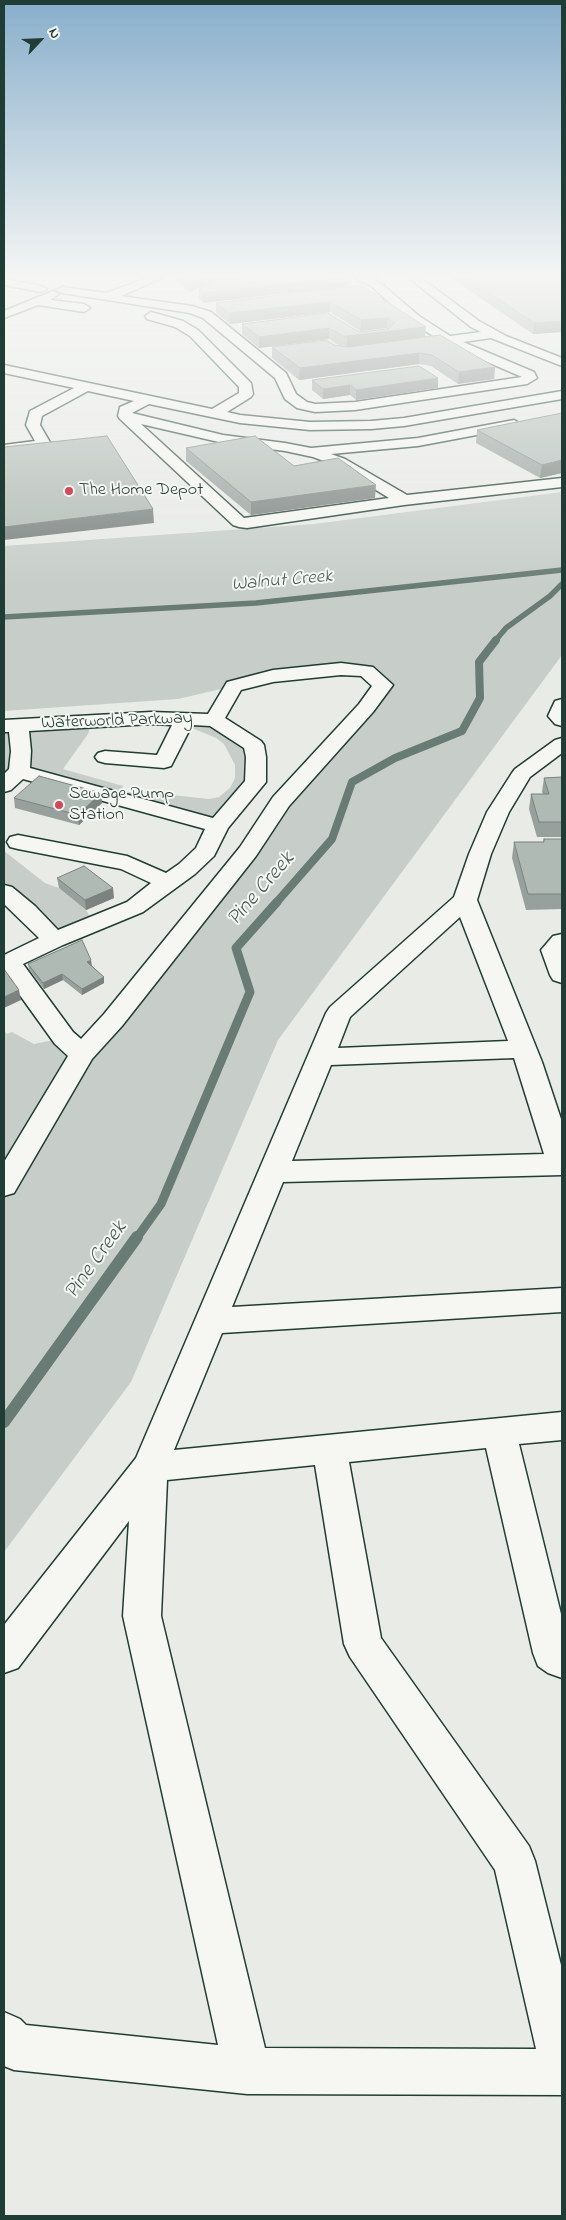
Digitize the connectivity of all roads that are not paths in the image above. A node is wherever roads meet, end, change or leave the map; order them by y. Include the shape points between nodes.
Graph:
1 (66, 382) edge
2 (242, 382) edge
3 (287, 382) edge
4 (441, 382) edge
5 (510, 382) edge
6 (87, 386) junction
7 (456, 391) junction
8 (562, 395) edge
9 (148, 399) junction
10 (315, 408) junction
11 (214, 413) junction
12 (125, 416) junction
13 (526, 421) edge
14 (311, 424) junction
15 (371, 425) junction
16 (237, 440) junction
17 (386, 445) junction
18 (200, 447) edge
19 (4, 449) edge
20 (182, 449) dead end
21 (164, 452) junction
22 (308, 452) junction
23 (562, 483) edge
24 (404, 500) junction
25 (562, 705) edge
26 (185, 720) junction
27 (214, 720) junction
28 (562, 720) edge
29 (11, 726) edge
30 (562, 744) edge
31 (105, 757) dead end
32 (12, 768) edge
33 (218, 826) junction
34 (18, 842) dead end
35 (167, 882) junction
36 (4, 892) edge
37 (466, 900) junction
38 (54, 940) junction
39 (562, 941) edge
40 (562, 976) edge
41 (524, 1049) junction
42 (82, 1054) junction
43 (321, 1057) junction
44 (562, 1164) edge
45 (272, 1172) junction
46 (4, 1186) edge
47 (562, 1300) edge
48 (210, 1321) junction
49 (562, 1426) edge
50 (499, 1432) junction
51 (330, 1449) junction
52 (150, 1467) junction
53 (4, 1655) edge
54 (562, 1660) edge
55 (4, 2035) edge
56 (562, 2061) edge
57 (247, 2071) junction
58 (562, 2072) edge

1 - 6 street
2 - 11 street via 246,386 246,394
3 - 10 street via 292,386 290,396
4 - 7 street
5 - 7 street
6 - 9 street
6 - 19 street via 35,414 33,425 44,444
7 - 10 street via 355,406
8 - 15 street
9 - 11 street
9 - 12 street via 125,410
10 - 14 street via 322,411 324,417
11 - 14 street via 262,422
12 - 16 street
12 - 21 street
13 - 17 street via 443,438
14 - 15 street
15 - 17 street
16 - 18 street
16 - 22 street
17 - 22 street
20 - 21 street
21 - 24 street via 239,522 264,522
22 - 24 street via 340,462
23 - 24 street
25 - 28 street via 558,716
26 - 27 street, Waterworld Parkway
26 - 29 street, Waterworld Parkway via 151,718
26 - 31 street via 164,762
27 - 33 street, Waterworld Parkway via 254,745 256,757 255,782
27 - 42 street via 234,686 274,676 342,669 366,671 383,685 281,802 248,851
29 - 32 street
30 - 37 street via 522,773 498,812 480,854
32 - 33 street
33 - 35 street via 206,850 187,869
34 - 35 street via 127,863
35 - 38 street via 135,907
36 - 38 street
37 - 41 street
37 - 43 street via 339,1013
38 - 42 street via 8,962 64,1038
39 - 40 street via 553,950
41 - 43 street
41 - 44 street
42 - 46 street
43 - 45 street
44 - 45 street
45 - 48 street
47 - 48 street
48 - 52 street
49 - 50 street
50 - 51 street
50 - 54 street via 552,1653
51 - 52 street
51 - 56 street via 363,1644 514,1861
52 - 53 street
52 - 57 street via 142,1616
55 - 57 street via 14,2047
57 - 58 street

